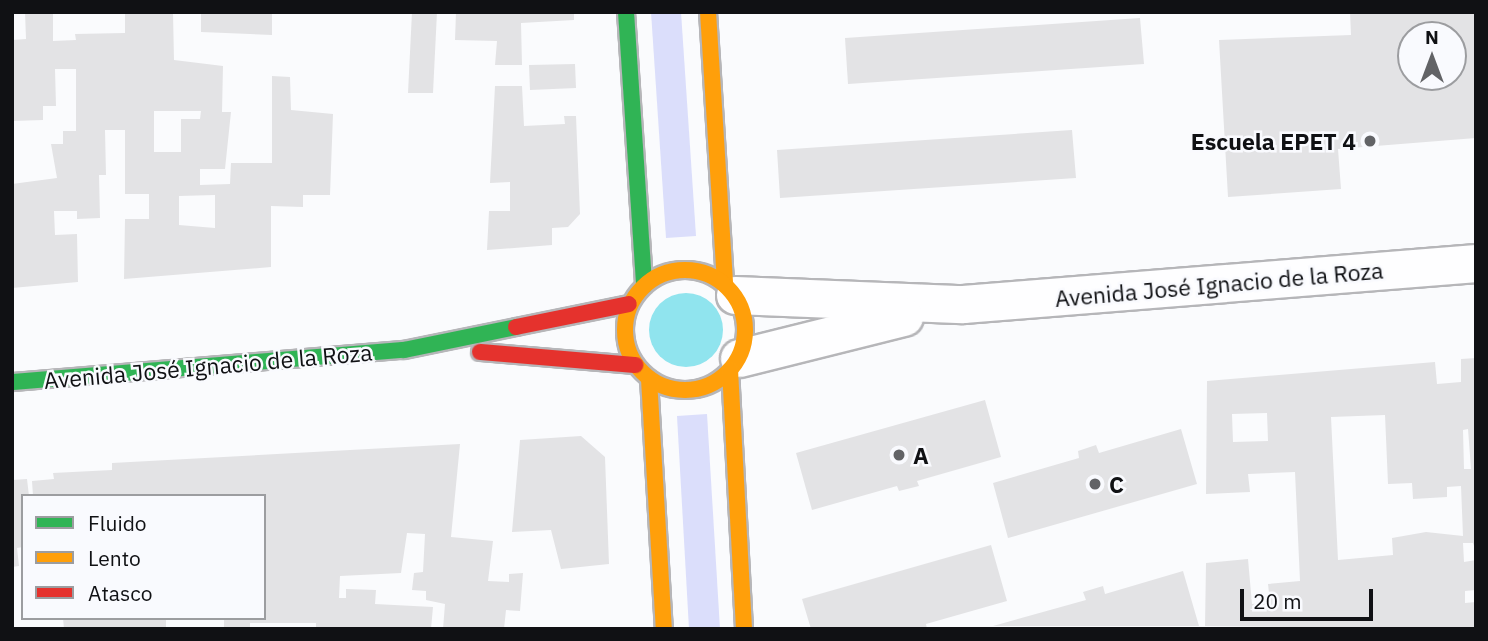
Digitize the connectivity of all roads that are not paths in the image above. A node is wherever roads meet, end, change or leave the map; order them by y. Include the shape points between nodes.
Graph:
1 (626, 12) edge
2 (708, 12) edge
3 (1476, 263) edge
4 (643, 285) junction
5 (730, 289) junction
6 (629, 304) junction
7 (962, 304) junction
8 (404, 350) junction
9 (734, 364) junction
10 (635, 365) junction
11 (649, 379) junction
12 (12, 382) edge
13 (664, 629) edge
14 (744, 629) edge

1 - 4 street
2 - 5 street
3 - 7 street, Avenida José Ignacio de la Roza
4 - 5 street via 658,275 693,269
4 - 6 street
5 - 7 street, Avenida José Ignacio de la Roza
5 - 9 street via 745,326
6 - 8 street, Avenida José Ignacio de la Roza
6 - 10 street via 624,335
7 - 9 street, Avenida José Ignacio de la Roza
8 - 10 street, Avenida José Ignacio de la Roza
8 - 12 street, Avenida José Ignacio de la Roza
9 - 11 street via 716,382 682,390
9 - 14 street
10 - 11 street
11 - 13 street

